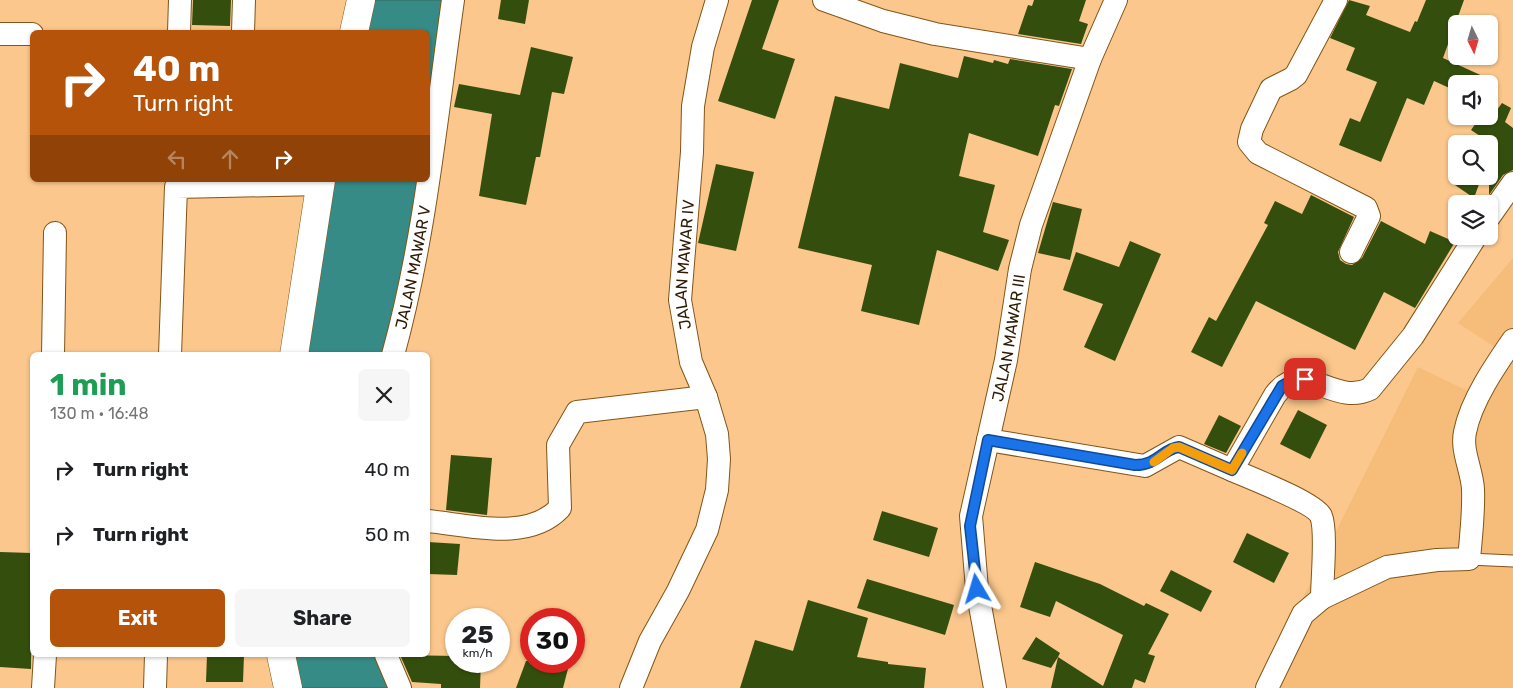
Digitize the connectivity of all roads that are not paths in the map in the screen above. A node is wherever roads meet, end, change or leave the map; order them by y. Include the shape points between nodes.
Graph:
1 (180, 0) edge
2 (244, 0) edge
3 (360, 0) edge
4 (453, 0) edge
5 (824, 0) edge
6 (1116, 0) edge
7 (1336, 0) edge
8 (714, 1) edge
9 (179, 30) edge
10 (242, 30) edge
11 (354, 30) edge
12 (0, 34) edge
13 (30, 34) edge
14 (1090, 59) junction
15 (430, 167) edge
16 (237, 182) edge
17 (321, 182) edge
18 (428, 182) edge
19 (1513, 183) edge
20 (176, 190) edge
21 (1498, 204) edge
22 (55, 233) dead end
23 (1470, 245) edge
24 (1351, 252) dead end
25 (1513, 340) edge
26 (53, 352) edge
27 (170, 352) edge
28 (294, 352) edge
29 (394, 352) edge
30 (706, 397) junction
31 (988, 440) junction
32 (1232, 470) junction
33 (430, 521) edge
34 (1469, 559) junction
35 (1513, 561) edge
36 (1322, 598) junction
37 (45, 657) edge
38 (156, 657) edge
39 (281, 657) edge
40 (387, 657) edge
41 (43, 688) edge
42 (155, 688) edge
43 (288, 688) edge
44 (400, 688) edge
45 (631, 688) edge
46 (995, 688) edge
47 (1266, 688) edge

1 - 9 street
2 - 10 street
3 - 11 street
4 - 15 street, JALAN MAWAR V
5 - 14 street via 883,21 935,34
6 - 14 street, JALAN MAWAR III
7 - 24 street via 1296,75 1271,89 1249,142 1258,152 1366,208 1369,216
8 - 30 street, JALAN MAWAR IV via 693,106 680,300 691,362
12 - 13 street
14 - 31 street, JALAN MAWAR III via 1031,225
16 - 17 street
16 - 20 street
17 - 28 street
18 - 29 street, JALAN MAWAR V via 405,311
19 - 21 street
20 - 27 street
22 - 26 street
23 - 32 street via 1413,336 1370,389 1350,394 1336,392 1305,379 1282,386
25 - 34 street via 1493,370 1465,433 1466,460 1473,490
30 - 33 street via 576,412 558,445 560,508 551,518 515,530
30 - 45 street, JALAN MAWAR IV via 717,434 719,459 714,509
31 - 32 street via 1135,465 1150,464 1179,447
31 - 46 street, JALAN MAWAR III via 970,526 978,598
32 - 36 street via 1319,513 1323,534
34 - 35 lane
34 - 36 street via 1387,567
36 - 47 street via 1303,614
37 - 41 street
38 - 42 street
39 - 43 street
40 - 44 street

